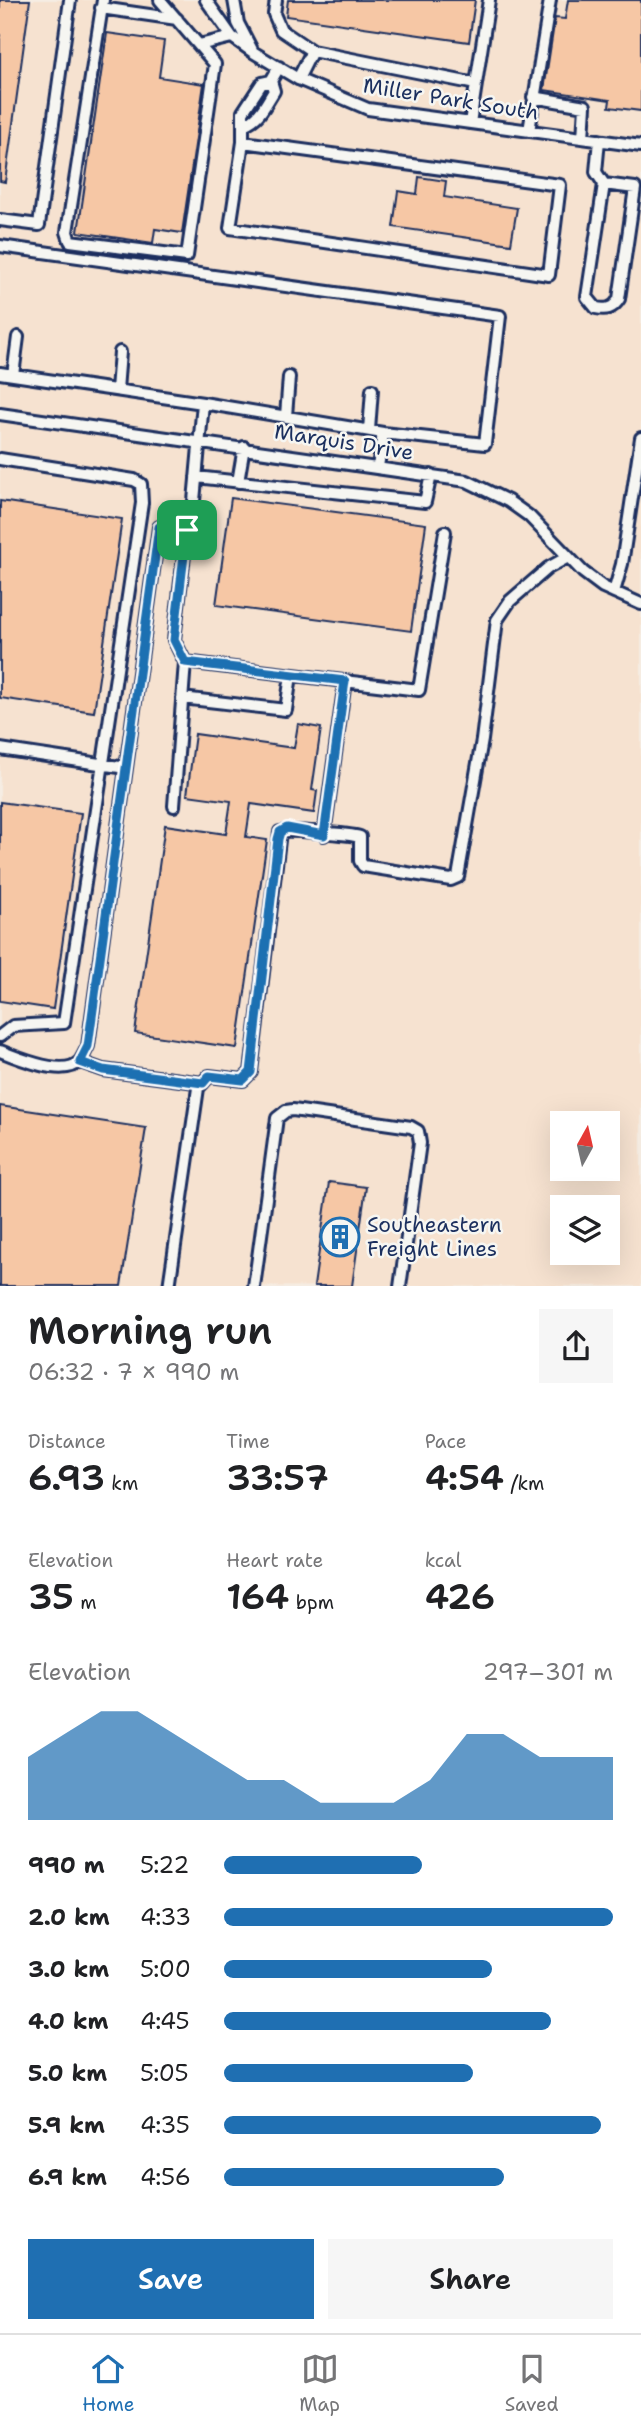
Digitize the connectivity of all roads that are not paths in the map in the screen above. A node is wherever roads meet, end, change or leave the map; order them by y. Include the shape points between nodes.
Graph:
1 (70, 0) edge
2 (160, 0) edge
3 (206, 0) edge
4 (234, 0) edge
5 (276, 0) edge
6 (489, 0) edge
7 (550, 0) edge
8 (102, 4) edge
9 (177, 19) junction
10 (232, 37) junction
11 (199, 45) junction
12 (312, 51) junction
13 (253, 52) junction
14 (279, 67) junction
15 (298, 79) junction
16 (476, 84) junction
17 (533, 97) junction
18 (470, 123) junction
19 (529, 131) junction
20 (583, 138) junction
21 (599, 140) junction
22 (243, 142) junction
23 (641, 146) edge
24 (604, 184) junction
25 (0, 220) edge
26 (0, 246) edge
27 (18, 337) dead end
28 (120, 352) dead end
29 (0, 373) edge
30 (13, 374) junction
31 (289, 377) dead end
32 (117, 390) junction
33 (372, 390) dead end
34 (203, 403) junction
35 (0, 414) edge
36 (286, 416) junction
37 (369, 430) junction
38 (383, 433) junction
39 (641, 438) edge
40 (200, 440) junction
41 (244, 446) junction
42 (0, 458) edge
43 (378, 467) junction
44 (431, 475) junction
45 (196, 477) junction
46 (238, 482) junction
47 (187, 530) junction
48 (445, 532) dead end
49 (568, 557) junction
50 (614, 592) junction
51 (641, 604) edge
52 (185, 662) junction
53 (291, 675) junction
54 (345, 681) junction
55 (182, 698) junction
56 (0, 749) edge
57 (102, 765) junction
58 (126, 768) junction
59 (174, 806) dead end
60 (324, 835) junction
61 (0, 1036) edge
62 (0, 1051) edge
63 (80, 1062) junction
64 (203, 1083) junction
65 (169, 1286) edge
66 (254, 1286) edge
67 (400, 1286) edge

1 - 25 street via 39,225
2 - 9 street
3 - 10 street, Miller Park South
4 - 13 street via 238,23
5 - 12 street via 274,14 281,30
6 - 16 street
7 - 17 street
8 - 9 street
8 - 11 street via 67,232 70,241 187,256 215,64
9 - 11 street
10 - 11 street
10 - 13 street, Miller Park South
12 - 15 street
12 - 16 street
13 - 14 street, Miller Park South
14 - 15 street, Miller Park South
14 - 22 street via 243,112
15 - 18 street, Miller Park South via 368,109
16 - 18 street
17 - 19 street
17 - 20 street via 585,106
18 - 19 street, Miller Park South
19 - 20 street, Miller Park South
20 - 21 street, Miller Park South
21 - 23 street, Miller Park South
21 - 24 street via 596,172
22 - 22 street via 230,228 549,275 560,185
24 - 24 street via 635,188 619,299 604,310 587,297
26 - 38 street via 500,316 485,444
27 - 30 street
28 - 32 street
29 - 30 street
30 - 32 street
31 - 36 street
32 - 34 street
33 - 37 street
34 - 36 street
34 - 40 street
35 - 40 street, Marquis Drive
36 - 37 street
37 - 38 street
38 - 43 street
39 - 50 street
40 - 41 street, Marquis Drive
40 - 45 street
41 - 43 street, Marquis Drive
41 - 46 street
42 - 57 street via 141,484 142,503
43 - 44 street, Marquis Drive
44 - 46 street via 425,502
44 - 49 street, Marquis Drive via 467,481 509,500
45 - 46 street
45 - 47 street
47 - 52 street via 174,640
47 - 58 street via 159,527
48 - 54 street via 419,690
49 - 50 street, Marquis Drive
49 - 60 street via 519,593 497,620 482,740 457,877 451,880 363,866 360,837
50 - 51 street, Marquis Drive
52 - 53 street
52 - 55 street
53 - 54 street
53 - 55 street via 286,710
54 - 60 street
55 - 59 street
56 - 57 street
57 - 58 street
57 - 61 street via 64,1023 13,1026
58 - 63 street via 88,1046
60 - 64 street via 287,828 280,832 251,1072 243,1080 209,1076
62 - 63 street via 32,1064 69,1068
63 - 64 street via 103,1070
64 - 65 street via 198,1088
66 - 67 street via 276,1122 281,1113 293,1110 418,1130

